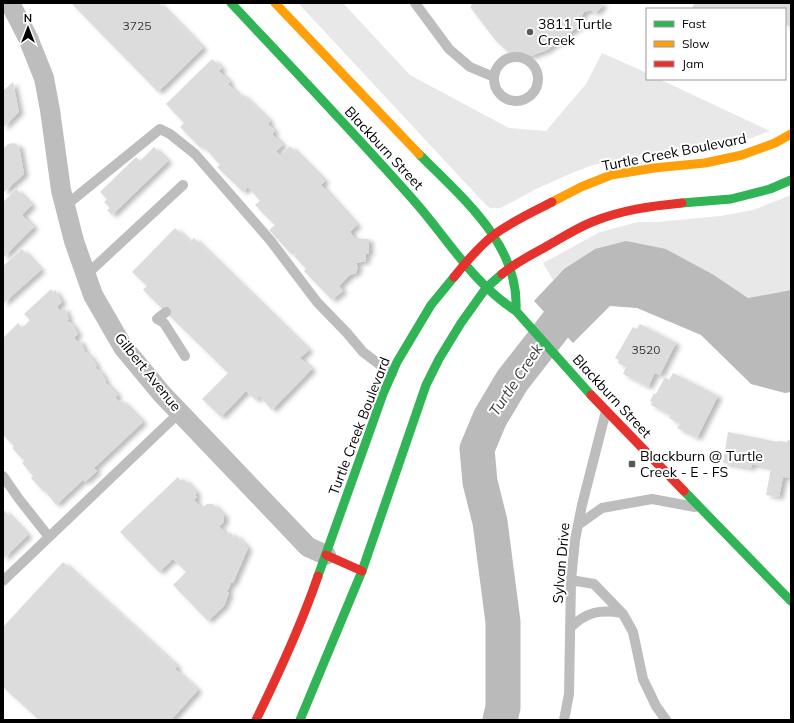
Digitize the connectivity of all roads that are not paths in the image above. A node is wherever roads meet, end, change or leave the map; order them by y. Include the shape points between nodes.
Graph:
1 (10, 3) edge
2 (231, 3) edge
3 (275, 3) edge
4 (415, 3) edge
5 (494, 77) junction
6 (791, 134) edge
7 (791, 180) edge
8 (183, 185) dead end
9 (65, 206) junction
10 (494, 235) junction
11 (465, 263) junction
12 (510, 267) junction
13 (86, 275) junction
14 (486, 288) junction
15 (516, 311) junction
16 (166, 312) dead end
17 (185, 356) dead end
18 (392, 374) junction
19 (180, 412) junction
20 (606, 412) junction
21 (3, 476) edge
22 (700, 508) junction
23 (578, 525) junction
24 (49, 537) junction
25 (326, 555) junction
26 (362, 571) junction
27 (571, 580) junction
28 (3, 581) edge
29 (791, 600) edge
30 (622, 613) junction
31 (570, 628) junction
32 (256, 720) edge
33 (300, 720) edge
34 (564, 720) edge
35 (666, 720) edge

1 - 9 street, Gilbert Avenue via 44,78
2 - 11 main road, Blackburn Street via 241,9 417,204
3 - 10 main road, Blackburn Street via 481,218
4 - 5 lane via 449,49 470,67
5 - 5 lane via 498,92 512,100 526,98 532,93 538,80 534,66 529,61 516,57 501,62
6 - 10 main road, Turtle Creek Boulevard via 742,155 705,163 611,175 581,187
7 - 12 main road via 770,189 731,199 648,206 616,213 591,222
8 - 13 lane
9 - 13 street, Gilbert Avenue
9 - 18 lane via 160,129 170,134 200,160 270,240 317,302 363,352
10 - 11 main road, Turtle Creek Boulevard
10 - 12 main road, Blackburn Street
11 - 14 main road, Blackburn Street
11 - 18 main road, Turtle Creek Boulevard via 431,305
12 - 14 main road
12 - 15 main road, Blackburn Street via 517,296
13 - 19 street, Gilbert Avenue via 93,295 124,347
14 - 15 main road, Blackburn Street
14 - 26 main road via 453,335 426,385
15 - 20 main road, Blackburn Street
16 - 17 lane via 157,319 164,323
18 - 25 main road, Turtle Creek Boulevard
19 - 24 lane
19 - 25 street, Gilbert Avenue via 308,547
20 - 22 main road, Blackburn Street
20 - 23 lane, Sylvan Drive
21 - 24 lane
22 - 23 lane via 652,499 602,508
22 - 29 main road, Blackburn Street
23 - 27 lane, Sylvan Drive
24 - 28 lane
25 - 26 main road
25 - 32 main road, Turtle Creek Boulevard via 306,611
26 - 33 main road
27 - 30 lane via 594,584
27 - 31 lane, Sylvan Drive
30 - 31 lane via 607,610 592,613 578,620
30 - 35 lane via 633,632 643,678 656,706
31 - 34 lane, Sylvan Drive via 569,694

